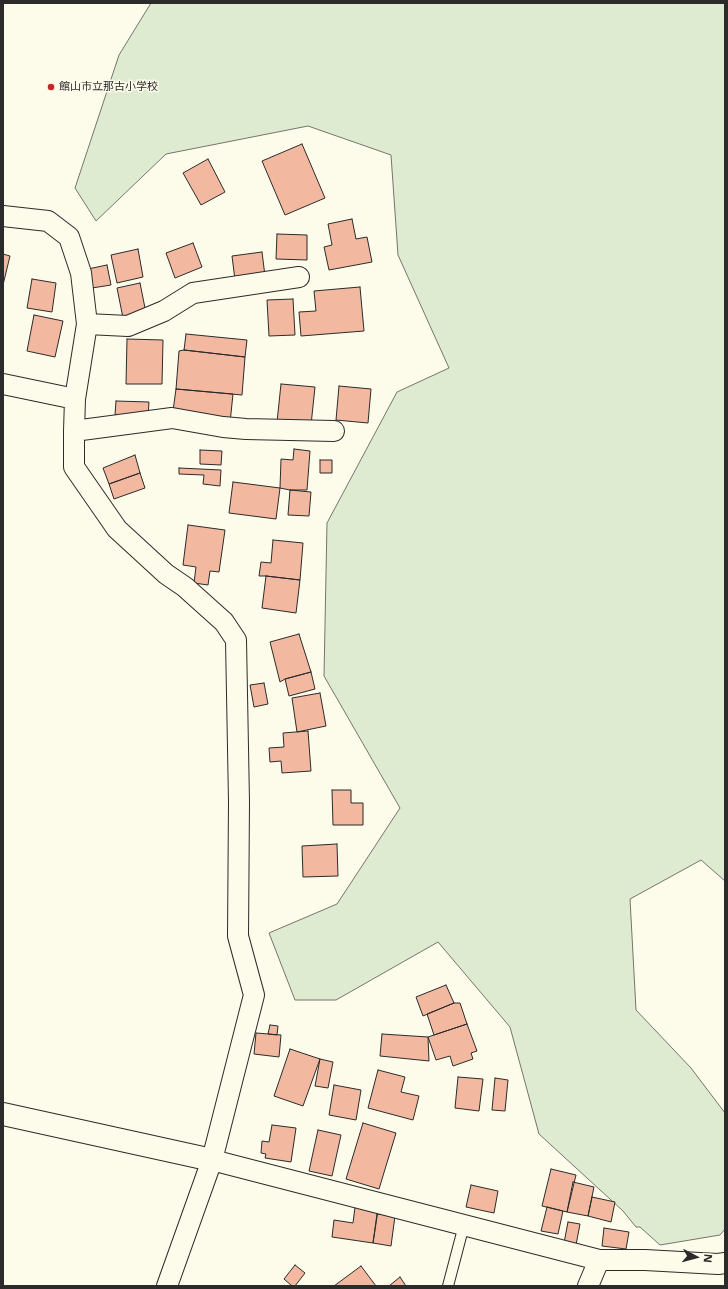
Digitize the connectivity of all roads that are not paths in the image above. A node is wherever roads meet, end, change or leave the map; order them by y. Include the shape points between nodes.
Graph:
1 (3, 216) edge
2 (299, 277) dead end
3 (87, 324) junction
4 (3, 384) edge
5 (75, 399) junction
6 (74, 431) junction
7 (334, 431) dead end
8 (3, 1114) edge
9 (212, 1160) junction
10 (464, 1225) junction
11 (599, 1260) junction
12 (725, 1263) edge
13 (167, 1286) edge
14 (448, 1286) edge
15 (588, 1286) edge

1 - 3 street via 48,221 69,237 82,273
2 - 3 street via 193,293 164,311 128,326
3 - 5 street
4 - 5 street
5 - 6 street
6 - 7 street via 172,418 246,429
6 - 9 street via 74,466 117,529 224,622 236,640 238,936 254,996
8 - 9 street
9 - 10 street
9 - 13 street
10 - 11 street
10 - 14 lane
11 - 12 street
11 - 15 street

